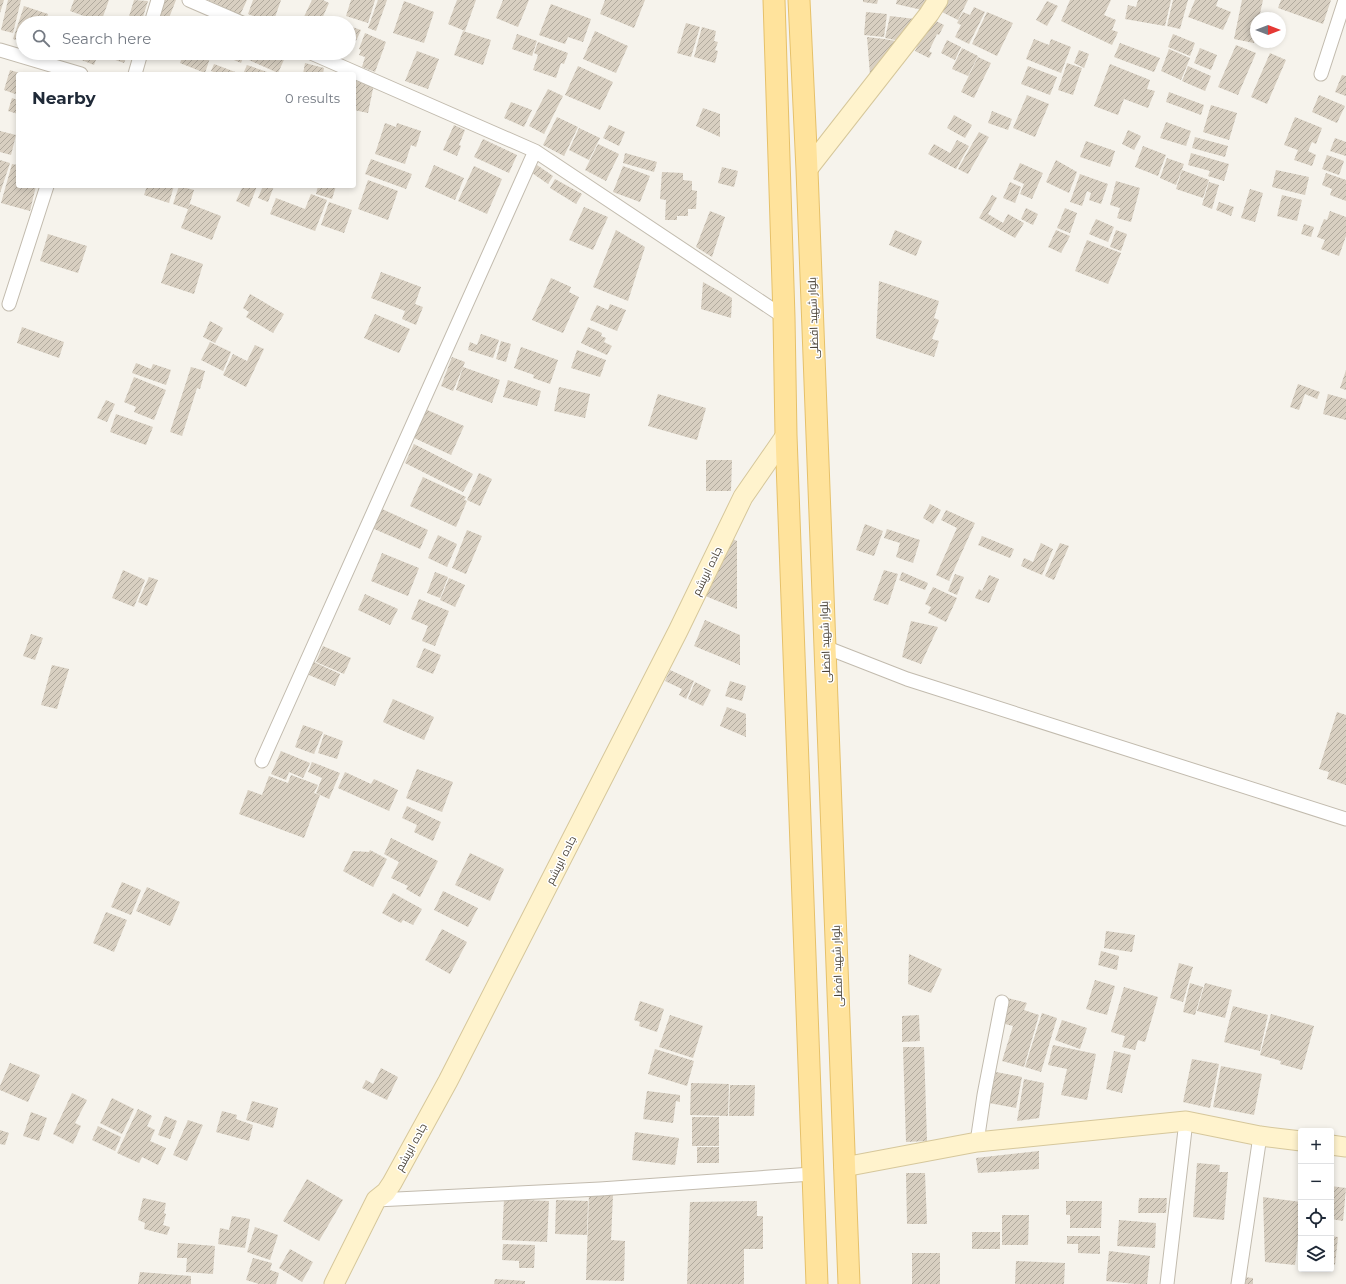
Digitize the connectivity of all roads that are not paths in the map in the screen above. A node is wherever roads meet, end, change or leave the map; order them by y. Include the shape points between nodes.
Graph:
1 (158, 0) edge
2 (189, 0) edge
3 (774, 0) edge
4 (799, 0) edge
5 (938, 0) edge
6 (1345, 0) edge
7 (153, 16) edge
8 (226, 16) edge
9 (0, 50) edge
10 (16, 55) edge
11 (34, 60) edge
12 (139, 60) edge
13 (327, 60) edge
14 (74, 72) edge
15 (136, 72) edge
16 (354, 72) edge
17 (356, 73) edge
18 (1321, 74) dead end
19 (535, 151) junction
20 (807, 170) junction
21 (46, 188) edge
22 (9, 304) dead end
23 (784, 318) junction
24 (786, 435) junction
25 (825, 647) junction
26 (262, 761) dead end
27 (1346, 820) edge
28 (1002, 1002) dead end
29 (808, 1025) junction
30 (840, 1034) junction
31 (1186, 1121) junction
32 (1260, 1136) junction
33 (1298, 1141) edge
34 (977, 1142) junction
35 (1334, 1145) edge
36 (1346, 1147) edge
37 (844, 1167) junction
38 (812, 1174) junction
39 (376, 1200) junction
40 (334, 1284) edge
41 (817, 1284) edge
42 (849, 1284) edge
43 (1167, 1284) edge
44 (1238, 1284) edge

1 - 7 street
2 - 8 street
3 - 23 main road
4 - 20 main road, بلوار شهید افضلی
5 - 20 main road
6 - 18 street
9 - 10 street
11 - 14 street
12 - 15 street
13 - 16 street
17 - 19 street
19 - 23 street
19 - 26 street
20 - 25 main road, بلوار شهید افضلی
21 - 22 street
23 - 24 main road
24 - 29 main road
24 - 39 main road, جاده ابریشم via 743,497 678,631 448,1080 392,1183
25 - 27 street via 907,679
25 - 30 main road, بلوار شهید افضلی
28 - 34 street
29 - 30 main road
29 - 38 main road
30 - 37 main road, بلوار شهید افضلی
31 - 32 main road
31 - 34 main road
31 - 43 street
32 - 33 main road
32 - 44 street
34 - 37 main road
35 - 36 main road
37 - 42 main road, بلوار شهید افضلی
38 - 39 street via 600,1189
38 - 41 main road
39 - 40 main road, جاده ابریشم

